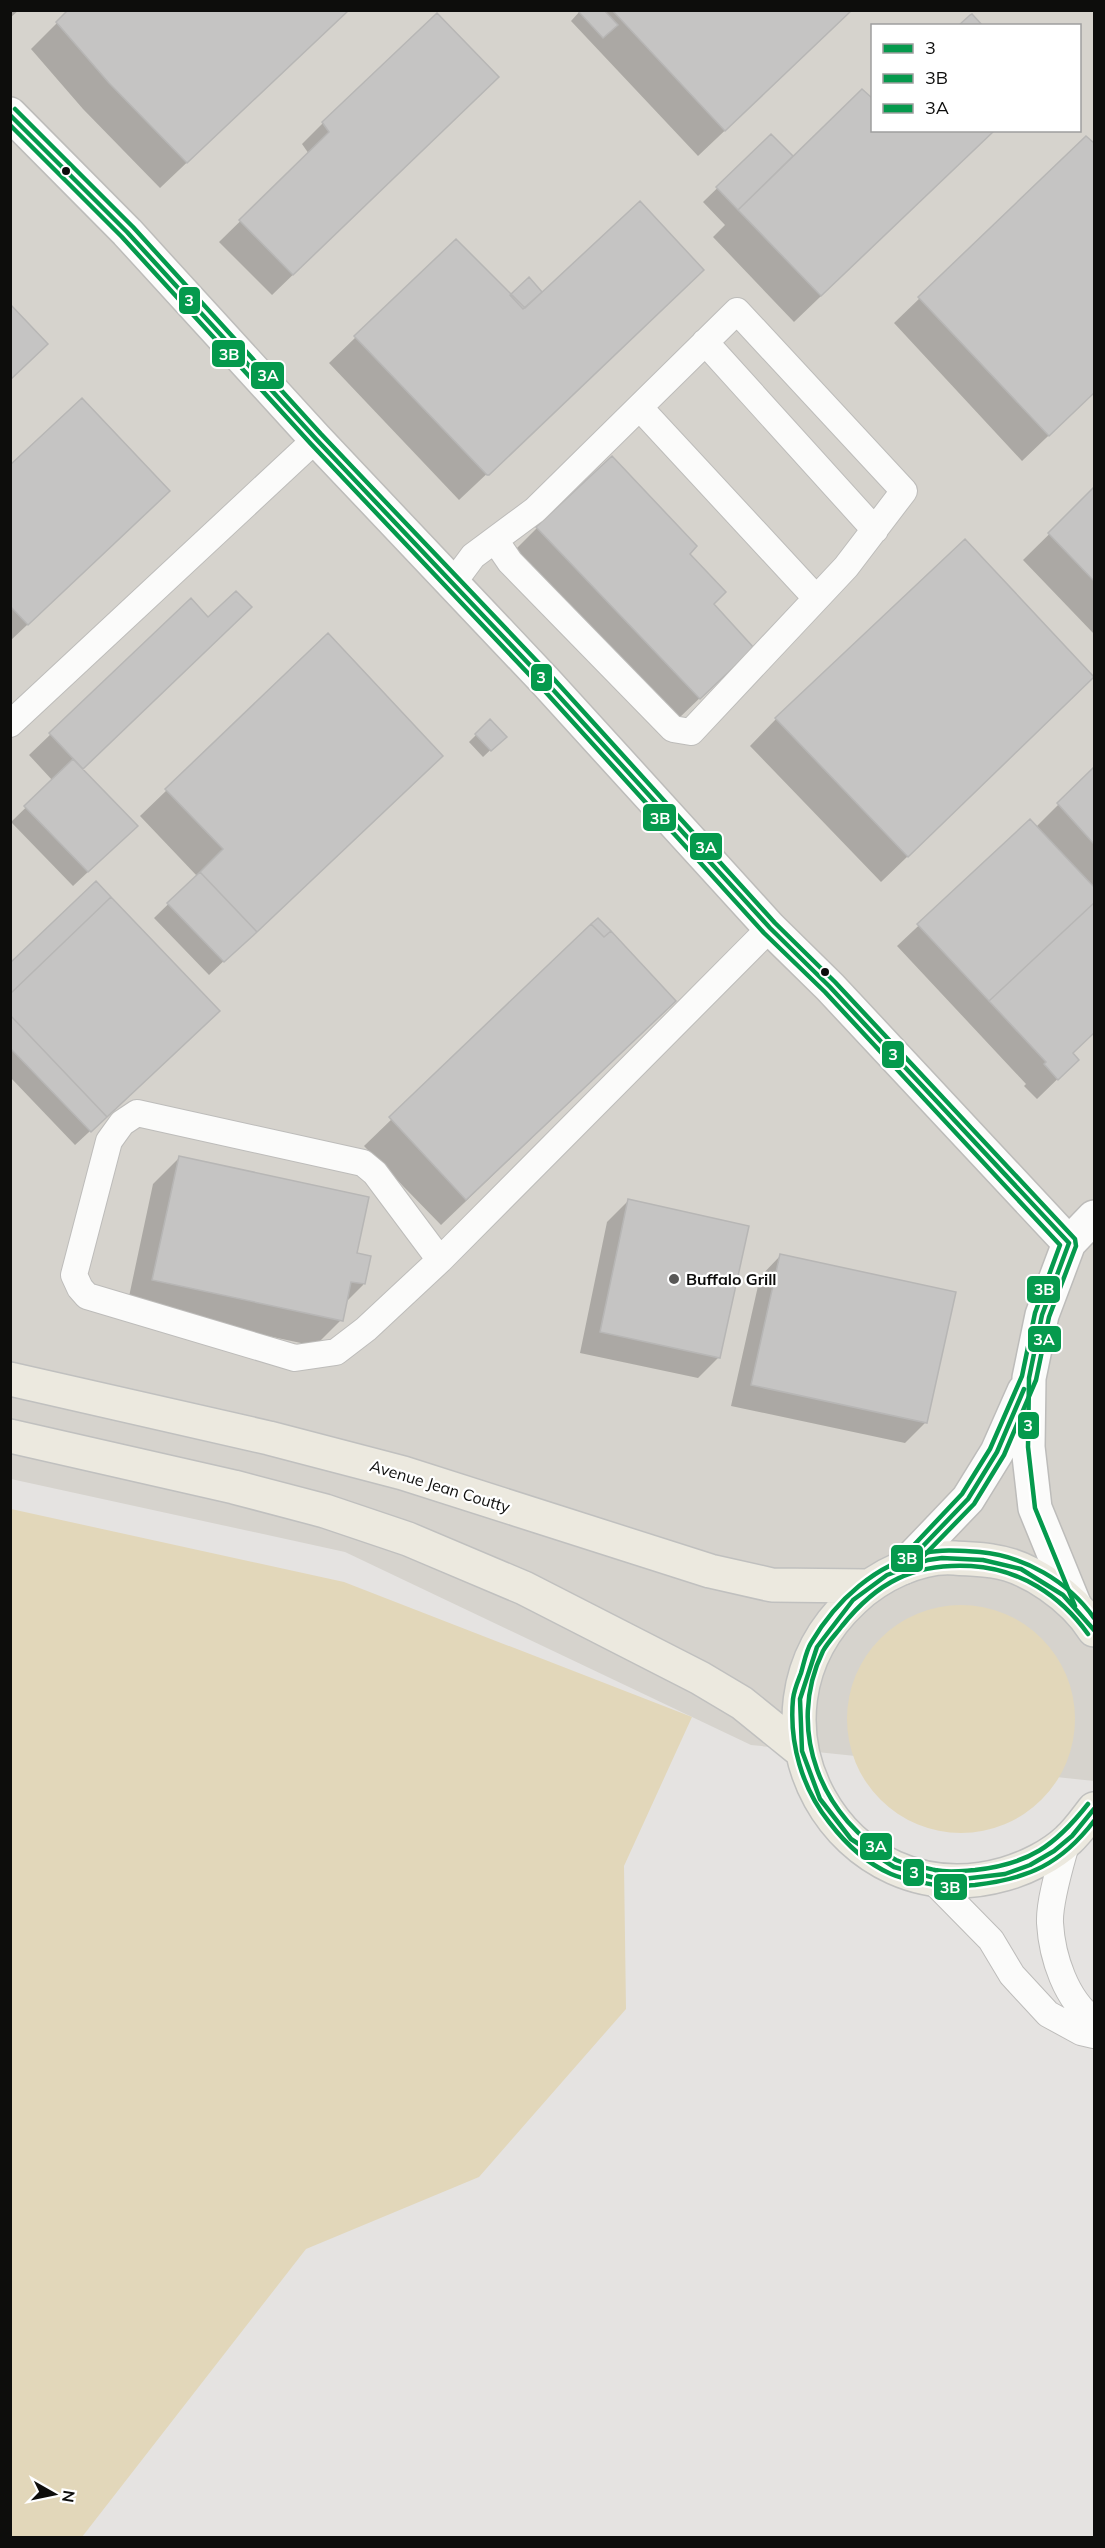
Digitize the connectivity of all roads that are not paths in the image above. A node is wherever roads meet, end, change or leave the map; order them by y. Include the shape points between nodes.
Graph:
1 (10, 114) edge
2 (705, 342) junction
3 (640, 408) junction
4 (316, 439) junction
5 (874, 530) junction
6 (495, 540) junction
7 (453, 583) junction
8 (816, 598) junction
9 (10, 724) edge
10 (770, 928) junction
11 (1095, 1216) edge
12 (1069, 1243) junction
13 (440, 1260) junction
14 (10, 1378) edge
15 (1029, 1378) junction
16 (10, 1436) edge
17 (902, 1568) junction
18 (867, 1586) junction
19 (1085, 1618) edge
20 (800, 1750) junction
21 (1095, 1809) edge
22 (1067, 1841) junction
23 (932, 1880) junction
24 (1095, 2020) edge
25 (1095, 2035) edge

1 - 4 street via 127,232
2 - 3 lane
2 - 5 lane
2 - 5 lane via 737,311 904,491
3 - 6 lane via 535,510
3 - 8 lane
4 - 7 street
4 - 9 lane
5 - 8 lane
6 - 7 lane via 473,556
6 - 8 lane via 510,562 673,729 691,732
7 - 10 street
10 - 12 street
10 - 13 lane
11 - 12 street
12 - 15 street via 1042,1316
13 - 13 lane via 336,1352 295,1358 87,1296 75,1275 109,1141 122,1123 137,1113 363,1164 375,1173
14 - 18 main road, Avenue Jean Coutty via 403,1473 710,1571 772,1585
15 - 17 street via 997,1452 968,1499
15 - 19 street via 1028,1447 1035,1508
16 - 20 main road via 234,1487 326,1511 408,1539 524,1588 700,1678 742,1703
17 - 18 main road
17 - 19 main road via 948,1557 994,1561 1038,1577
18 - 20 main road via 833,1618 810,1658 798,1703
20 - 23 main road via 817,1796 846,1835 885,1864
21 - 22 main road
22 - 23 main road via 1026,1868 980,1881
22 - 24 lane via 1050,1921 1064,1981 1082,2012
23 - 25 lane via 991,1940 1012,1975 1047,2014

